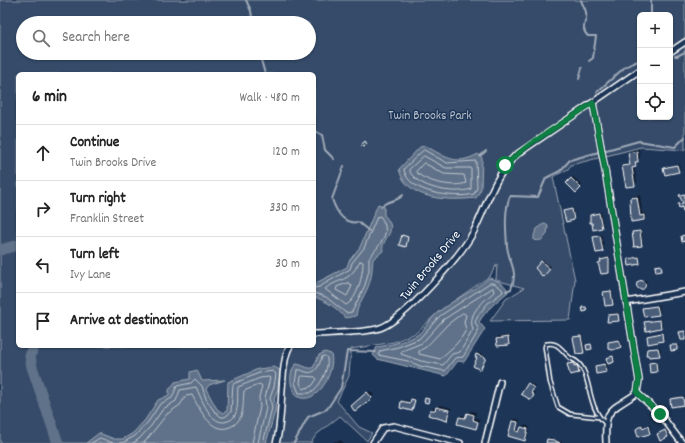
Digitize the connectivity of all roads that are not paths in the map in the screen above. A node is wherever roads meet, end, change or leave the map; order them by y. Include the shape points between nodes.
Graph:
1 (685, 42) edge
2 (673, 50) edge
3 (637, 72) edge
4 (593, 103) junction
5 (685, 292) edge
6 (626, 302) junction
7 (316, 334) edge
8 (289, 348) edge
9 (500, 382) dead end
10 (637, 393) junction
11 (598, 417) junction
12 (605, 423) junction
13 (276, 443) edge
14 (373, 443) edge
15 (460, 443) edge
16 (485, 443) edge
17 (606, 443) edge
18 (682, 443) edge

1 - 2 street
3 - 4 street, Twin Brooks Drive
4 - 6 street
4 - 7 street, Twin Brooks Drive via 530,144 505,165 474,231 462,250 408,310 393,322 379,328
5 - 6 street
6 - 10 street via 639,380
8 - 13 street
9 - 16 street
10 - 12 street via 611,409
10 - 18 street via 660,414
11 - 11 lane via 585,374 578,362 555,344 546,344 547,367 558,407 570,414
11 - 12 lane
12 - 17 street
14 - 15 street via 383,428 394,426

